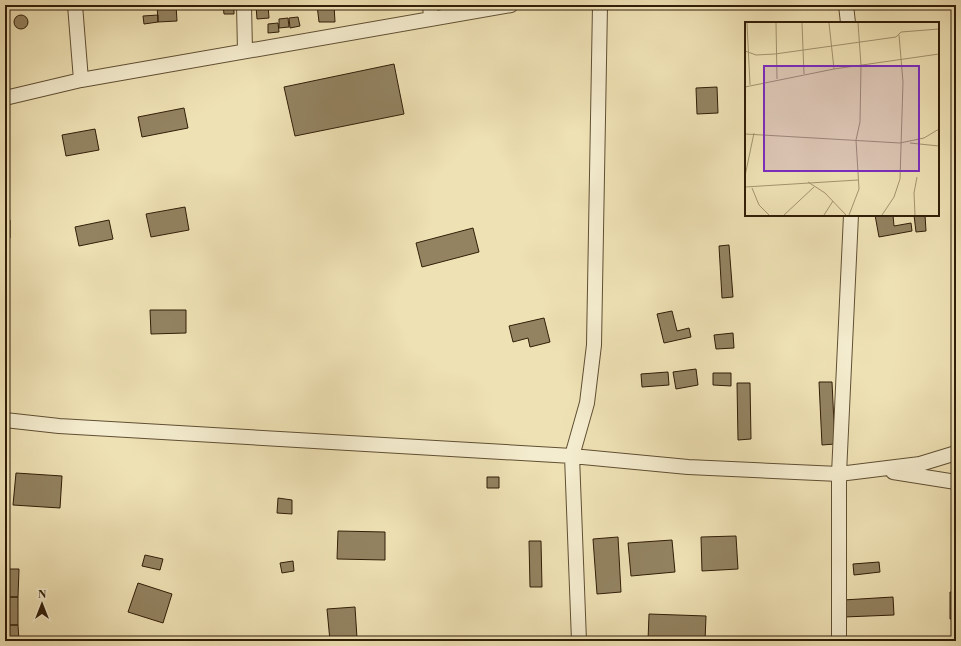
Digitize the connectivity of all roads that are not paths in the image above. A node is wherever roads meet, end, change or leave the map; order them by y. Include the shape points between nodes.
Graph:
1 (75, 5) edge
2 (244, 5) edge
3 (512, 5) edge
4 (600, 5) edge
5 (846, 5) edge
6 (431, 12) edge
7 (848, 22) edge
8 (245, 51) junction
9 (81, 80) junction
10 (5, 98) edge
11 (851, 216) edge
12 (5, 420) edge
13 (956, 453) edge
14 (572, 456) junction
15 (879, 469) junction
16 (839, 474) junction
17 (956, 482) edge
18 (579, 641) edge
19 (839, 641) edge

1 - 9 street
2 - 8 street
3 - 6 street
4 - 14 street via 594,345 587,403
5 - 7 street
6 - 8 street
8 - 9 street
9 - 10 street
11 - 16 street
12 - 14 street via 59,426
13 - 15 street via 920,464
14 - 16 street via 688,467
14 - 18 street
15 - 16 street
15 - 17 street
16 - 19 street

